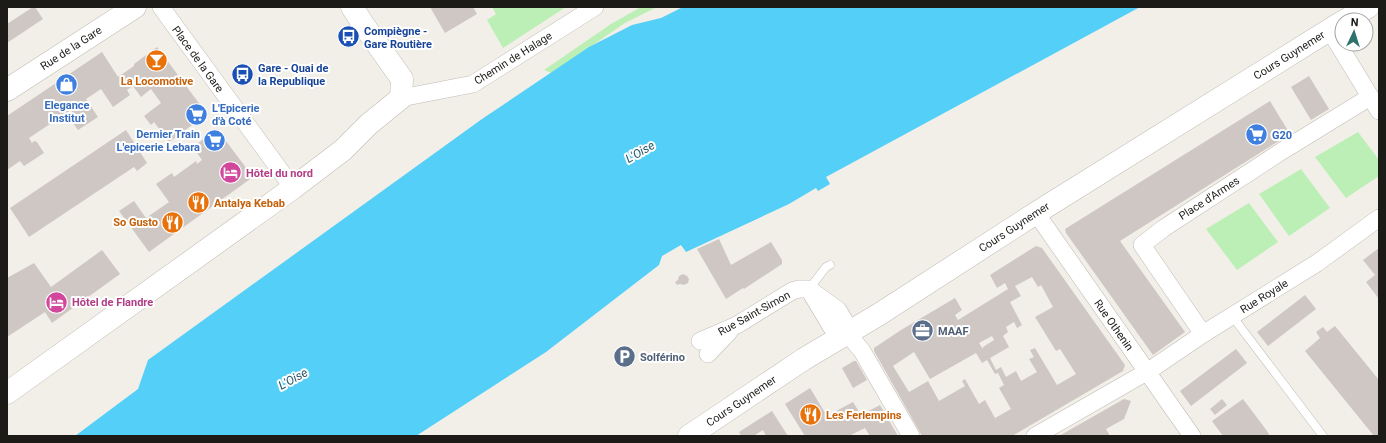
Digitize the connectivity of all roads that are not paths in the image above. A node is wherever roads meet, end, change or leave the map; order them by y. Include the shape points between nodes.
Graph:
1 (135, 7) edge
2 (161, 7) edge
3 (352, 7) edge
4 (594, 7) edge
5 (1334, 27) edge
6 (1353, 52) edge
7 (7, 90) edge
8 (1375, 94) edge
9 (401, 98) junction
10 (1379, 111) edge
11 (293, 188) junction
12 (1036, 213) junction
13 (1379, 218) edge
14 (830, 265) dead end
15 (809, 289) junction
16 (1232, 316) junction
17 (847, 334) junction
18 (1204, 334) junction
19 (704, 348) dead end
20 (1147, 372) junction
21 (7, 393) edge
22 (689, 436) edge
23 (911, 436) edge
24 (1034, 436) edge
25 (1192, 436) edge
26 (1323, 436) edge

1 - 7 main road, Rue de la Gare
2 - 11 street, Place de la Gare
3 - 9 main road via 402,79
4 - 9 street, Chemin de Halage via 474,84
5 - 12 main road, Cours Guynemer
6 - 8 street
8 - 10 street
8 - 18 street, Place d'Armes via 1276,155 1142,245
9 - 11 main road via 369,124 343,150
11 - 21 main road
12 - 17 main road, Cours Guynemer
12 - 20 street, Rue Othenin
13 - 16 street, Rue Royale via 1317,263
14 - 15 lane
15 - 17 street via 838,310 844,320
15 - 19 street, Rue Saint-Simon via 792,291
16 - 18 street, Rue Royale
16 - 26 lane
17 - 22 main road, Cours Guynemer via 804,359
17 - 23 street via 862,351
18 - 20 street, Rue Royale
20 - 24 street, Rue Royale
20 - 25 street, Rue Othenin

